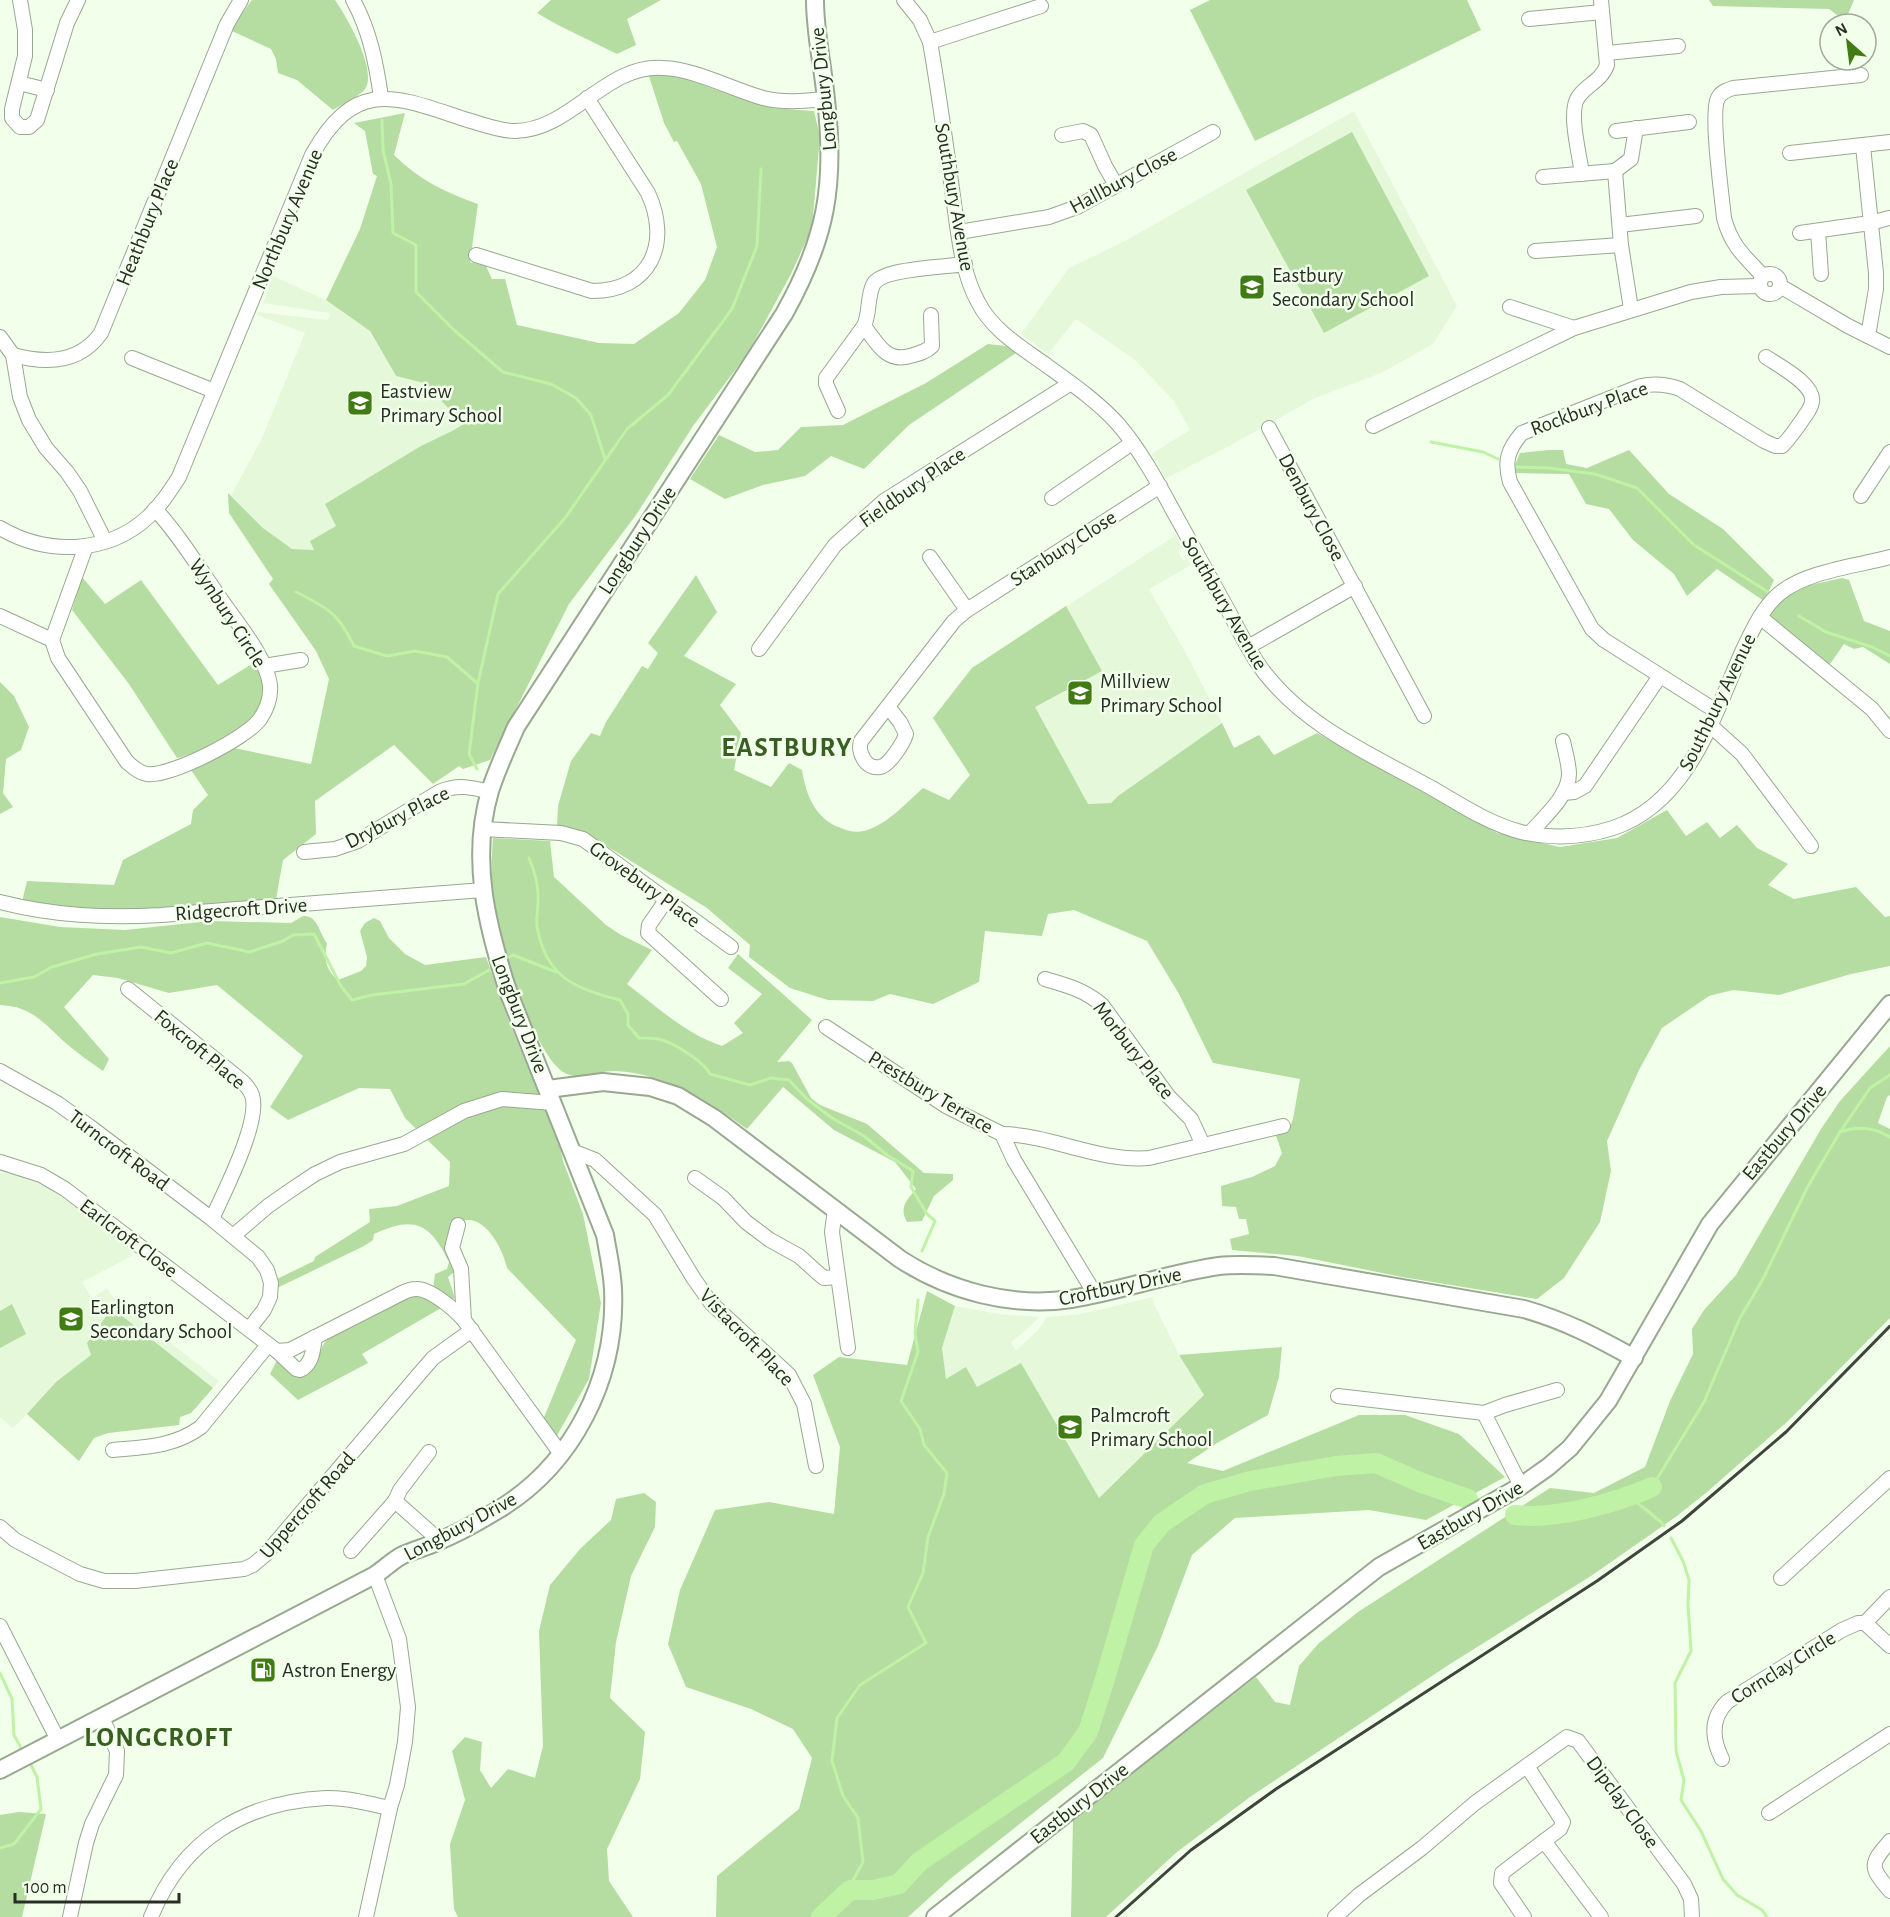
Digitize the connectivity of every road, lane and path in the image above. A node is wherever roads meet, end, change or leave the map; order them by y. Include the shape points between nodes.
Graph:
1 (20, 0) edge
2 (78, 0) edge
3 (241, 0) edge
4 (353, 0) edge
5 (815, 0) edge
6 (904, 0) edge
7 (1041, 6) dead end
8 (1601, 6) edge
9 (1529, 19) dead end
10 (930, 42) junction
11 (1678, 46) dead end
12 (1607, 53) junction
13 (1861, 75) dead end
14 (19, 83) junction
15 (47, 90) junction
16 (381, 97) junction
17 (587, 98) junction
18 (826, 99) junction
19 (1689, 122) dead end
20 (1636, 128) junction
21 (1616, 131) dead end
22 (1213, 132) dead end
23 (1062, 135) dead end
24 (1890, 142) edge
25 (1863, 146) junction
26 (1790, 153) dead end
27 (1615, 171) junction
28 (1582, 174) junction
29 (1544, 177) dead end
30 (1116, 185) junction
31 (1696, 216) dead end
32 (1889, 218) edge
33 (1870, 224) junction
34 (1620, 225) junction
35 (1818, 231) junction
36 (959, 232) junction
37 (1800, 233) dead end
38 (1622, 245) junction
39 (1535, 251) dead end
40 (476, 255) dead end
41 (965, 264) junction
42 (1821, 274) dead end
43 (1761, 281) junction
44 (1510, 307) dead end
45 (1631, 309) junction
46 (931, 315) dead end
47 (864, 326) junction
48 (1574, 328) junction
49 (1868, 336) junction
50 (0, 337) edge
51 (1890, 347) edge
52 (13, 355) junction
53 (1766, 357) dead end
54 (132, 358) dead end
55 (1071, 383) junction
56 (214, 391) junction
57 (837, 411) dead end
58 (1373, 426) dead end
59 (1269, 428) dead end
60 (1132, 443) junction
61 (1890, 452) edge
62 (1160, 486) junction
63 (1861, 496) dead end
64 (1052, 498) dead end
65 (155, 509) junction
66 (0, 528) edge
67 (105, 541) junction
68 (86, 546) junction
69 (930, 557) dead end
70 (1890, 557) edge
71 (1355, 586) junction
72 (966, 610) junction
73 (0, 616) edge
74 (1760, 617) junction
75 (52, 640) junction
76 (1248, 646) junction
77 (759, 649) dead end
78 (301, 660) dead end
79 (264, 666) junction
80 (1660, 675) junction
81 (889, 708) dead end
82 (1716, 711) junction
83 (1424, 716) dead end
84 (1710, 725) junction
85 (1890, 731) edge
86 (1563, 741) dead end
87 (490, 792) junction
88 (1563, 793) junction
89 (483, 829) junction
90 (1530, 833) junction
91 (1811, 846) dead end
92 (304, 852) dead end
93 (483, 890) junction
94 (667, 899) junction
95 (0, 903) edge
96 (731, 947) dead end
97 (1045, 979) dead end
98 (128, 989) dead end
99 (721, 999) dead end
100 (1890, 1004) edge
101 (826, 1027) dead end
102 (0, 1071) edge
103 (551, 1096) junction
104 (1283, 1126) dead end
105 (1002, 1134) junction
106 (1203, 1145) junction
107 (572, 1151) junction
108 (0, 1162) edge
109 (695, 1178) dead end
110 (835, 1209) junction
111 (212, 1219) junction
112 (458, 1226) dead end
113 (233, 1236) junction
114 (838, 1277) junction
115 (1095, 1294) junction
116 (468, 1325) junction
117 (249, 1329) junction
118 (315, 1337) junction
119 (273, 1348) junction
120 (848, 1348) dead end
121 (1634, 1358) junction
122 (1557, 1390) dead end
123 (1338, 1396) dead end
124 (1484, 1413) junction
125 (113, 1450) dead end
126 (429, 1452) dead end
127 (561, 1454) junction
128 (816, 1466) dead end
129 (1890, 1478) edge
130 (1521, 1486) junction
131 (395, 1501) junction
132 (0, 1527) edge
133 (440, 1541) junction
134 (351, 1551) dead end
135 (375, 1575) junction
136 (1781, 1578) dead end
137 (1890, 1598) edge
138 (1865, 1623) junction
139 (0, 1626) edge
140 (1890, 1646) edge
141 (102, 1718) junction
142 (1890, 1734) edge
143 (58, 1740) junction
144 (1722, 1759) dead end
145 (1527, 1766) junction
146 (0, 1770) edge
147 (390, 1808) junction
148 (1769, 1813) dead end
149 (1890, 1841) edge
150 (1544, 1842) junction
151 (1890, 1891) edge
152 (70, 1917) edge
153 (151, 1917) edge
154 (366, 1917) edge
155 (935, 1917) edge
156 (1335, 1917) edge
157 (1524, 1917) edge
158 (1601, 1917) edge
159 (1692, 1917) edge

1 - 14 street via 25,56
2 - 15 street
3 - 52 street, Heathbury Place via 226,24 101,333 90,348 71,357 35,360
4 - 16 street via 371,43
5 - 18 street, Longbury Drive
6 - 10 street, Southbury Avenue via 920,20
7 - 10 street
8 - 9 street
8 - 12 street
10 - 36 street, Southbury Avenue
11 - 12 street
12 - 28 street via 1604,72 1574,104
13 - 43 street via 1733,88 1716,100 1724,218 1728,234
14 - 15 street
14 - 15 street via 12,118 20,127 29,128 37,120
16 - 17 street via 407,100 515,131 548,123
16 - 56 street, Northbury Avenue via 344,113 312,155
17 - 18 street via 637,70 665,68 779,101
17 - 40 street via 655,207 658,235 646,268 619,288 592,291
18 - 87 street, Longbury Drive via 829,191 818,242 799,287 528,707
19 - 20 street
20 - 21 street
20 - 27 street via 1631,159
22 - 30 street, Hallbury Close
23 - 30 street via 1083,131 1091,135
24 - 25 street
25 - 26 street
25 - 33 street
27 - 28 street
27 - 34 street
28 - 29 street
30 - 36 street, Hallbury Close via 1088,202 1048,217
31 - 34 street
32 - 33 street
33 - 35 street
33 - 49 street via 1876,289
34 - 38 street
35 - 37 street
35 - 42 street
36 - 41 street, Southbury Avenue
38 - 39 street
38 - 45 street
41 - 47 street via 880,277 872,287
41 - 55 street, Southbury Avenue via 971,288 986,316
43 - 45 street via 1706,289
43 - 49 street via 1770,274 1776,276 1780,286
44 - 48 street
45 - 48 street
46 - 47 street via 932,346 903,358 888,355
47 - 57 street via 826,378
48 - 58 street
49 - 51 street
50 - 52 street
52 - 67 street via 20,397 29,420 80,491
53 - 80 street, Rockbury Place via 1811,392 1810,408 1782,446 1764,441 1680,389 1654,384 1522,433 1507,456 1510,482 1585,620 1604,640
54 - 56 street
55 - 60 street, Southbury Avenue via 1117,423
55 - 77 street, Fieldbury Place via 870,512 835,545
56 - 65 street, Northbury Avenue via 179,477
59 - 71 street, Denbury Close
60 - 62 street, Southbury Avenue
60 - 64 street
61 - 63 street
62 - 72 street, Stanbury Close
62 - 76 street, Southbury Avenue
65 - 67 street, Northbury Avenue via 133,528
65 - 79 street, Wynbury Circle
66 - 68 street, Northbury Avenue via 48,546
67 - 68 street, Northbury Avenue
68 - 75 street
69 - 72 street
70 - 74 street, Southbury Avenue via 1791,586 1769,603
71 - 76 street, Denbury Close
71 - 83 street, Denbury Close
72 - 81 street, Stanbury Close via 944,631
73 - 75 street
74 - 82 street, Southbury Avenue
74 - 85 street via 1872,709
75 - 79 street, Wynbury Circle via 58,658 127,762 147,774 195,761 260,720 270,700
76 - 90 street, Southbury Avenue via 1287,699 1335,735 1473,811 1508,828
78 - 79 street
80 - 82 street, Rockbury Place
80 - 88 street via 1585,786
82 - 84 street, Southbury Avenue
84 - 90 street, Southbury Avenue via 1673,787 1639,816 1588,835 1560,838
84 - 91 street via 1742,754
86 - 88 street via 1569,773
87 - 89 street, Longbury Drive
87 - 92 street, Drybury Place via 471,786 449,788 358,841 335,849
88 - 90 street
89 - 93 street, Longbury Drive
89 - 94 street, Grovebury Place via 573,835 597,847
93 - 95 street, Ridgecroft Drive via 109,918 64,915
93 - 103 street, Longbury Drive via 490,931 508,991
94 - 96 street, Grovebury Place
94 - 99 street via 649,925 648,933
97 - 106 street, Morbury Place via 1076,988 1102,1005 1169,1097 1191,1119
98 - 111 street, Foxcroft Place via 237,1077 252,1095 252,1120
100 - 121 street, Eastbury Drive via 1710,1224
101 - 105 street, Prestbury Terrace via 946,1106
102 - 111 street, Turncroft Road via 57,1103
103 - 107 street, Longbury Drive
103 - 110 street, Croftbury Drive via 603,1082 650,1087 678,1096 714,1118
103 - 113 street via 502,1099 464,1111 404,1144 340,1162 268,1206
104 - 106 street
105 - 106 street via 1024,1135 1121,1158 1149,1158
105 - 115 street, Prestbury Terrace
107 - 127 street, Longbury Drive via 605,1235 613,1290 612,1324 597,1391
107 - 128 street, Vistacroft Place via 595,1160 655,1215 711,1303 789,1375 804,1404
108 - 117 street, Earlcroft Close via 41,1175 65,1189
109 - 114 street via 723,1198 752,1227 799,1256 824,1278
110 - 114 street via 832,1232
110 - 115 street, Croftbury Drive via 922,1274 950,1285 1015,1300 1069,1299
111 - 113 street, Turncroft Road
112 - 116 street via 452,1248 461,1269
113 - 117 street via 258,1257 271,1283 264,1310
114 - 120 street
115 - 121 street, Croftbury Drive via 1220,1266 1274,1266 1524,1309 1575,1326
116 - 118 street via 448,1305 422,1289 415,1289
116 - 127 street
116 - 132 street, Uppercroft Road via 433,1358 266,1554 244,1569 104,1581 80,1574 15,1540
117 - 119 street, Earlcroft Close
118 - 119 street via 290,1350
118 - 119 street, Earlcroft Close via 305,1369 296,1369
119 - 125 street via 189,1436 166,1444
121 - 130 street, Eastbury Drive via 1608,1401 1570,1448
122 - 124 street
123 - 124 street
124 - 130 street
126 - 131 street
127 - 133 street, Longbury Drive via 546,1473 514,1500
129 - 136 street
130 - 155 street, Eastbury Drive via 1370,1574
131 - 133 street
131 - 134 street
133 - 135 street, Longbury Drive via 400,1556
135 - 141 street, Longbury Drive
135 - 147 street via 399,1639 408,1692 405,1742
137 - 138 street, Cornclay Circle
138 - 140 street
138 - 144 street, Cornclay Circle via 1842,1630 1720,1708 1713,1730
139 - 143 street
141 - 143 street, Longbury Drive
141 - 152 street via 117,1751 116,1775 92,1824
142 - 148 street
143 - 146 street, Longbury Drive
145 - 150 street via 1563,1822
145 - 156 street, Dipclay Close via 1474,1803
145 - 159 street, Dipclay Close via 1559,1741 1567,1737 1578,1740 1684,1884 1692,1899
147 - 153 street via 327,1798 250,1813 208,1836 195,1849 158,1899
147 - 154 street
149 - 151 street via 1873,1865
150 - 157 street via 1502,1873 1500,1879
150 - 158 street

